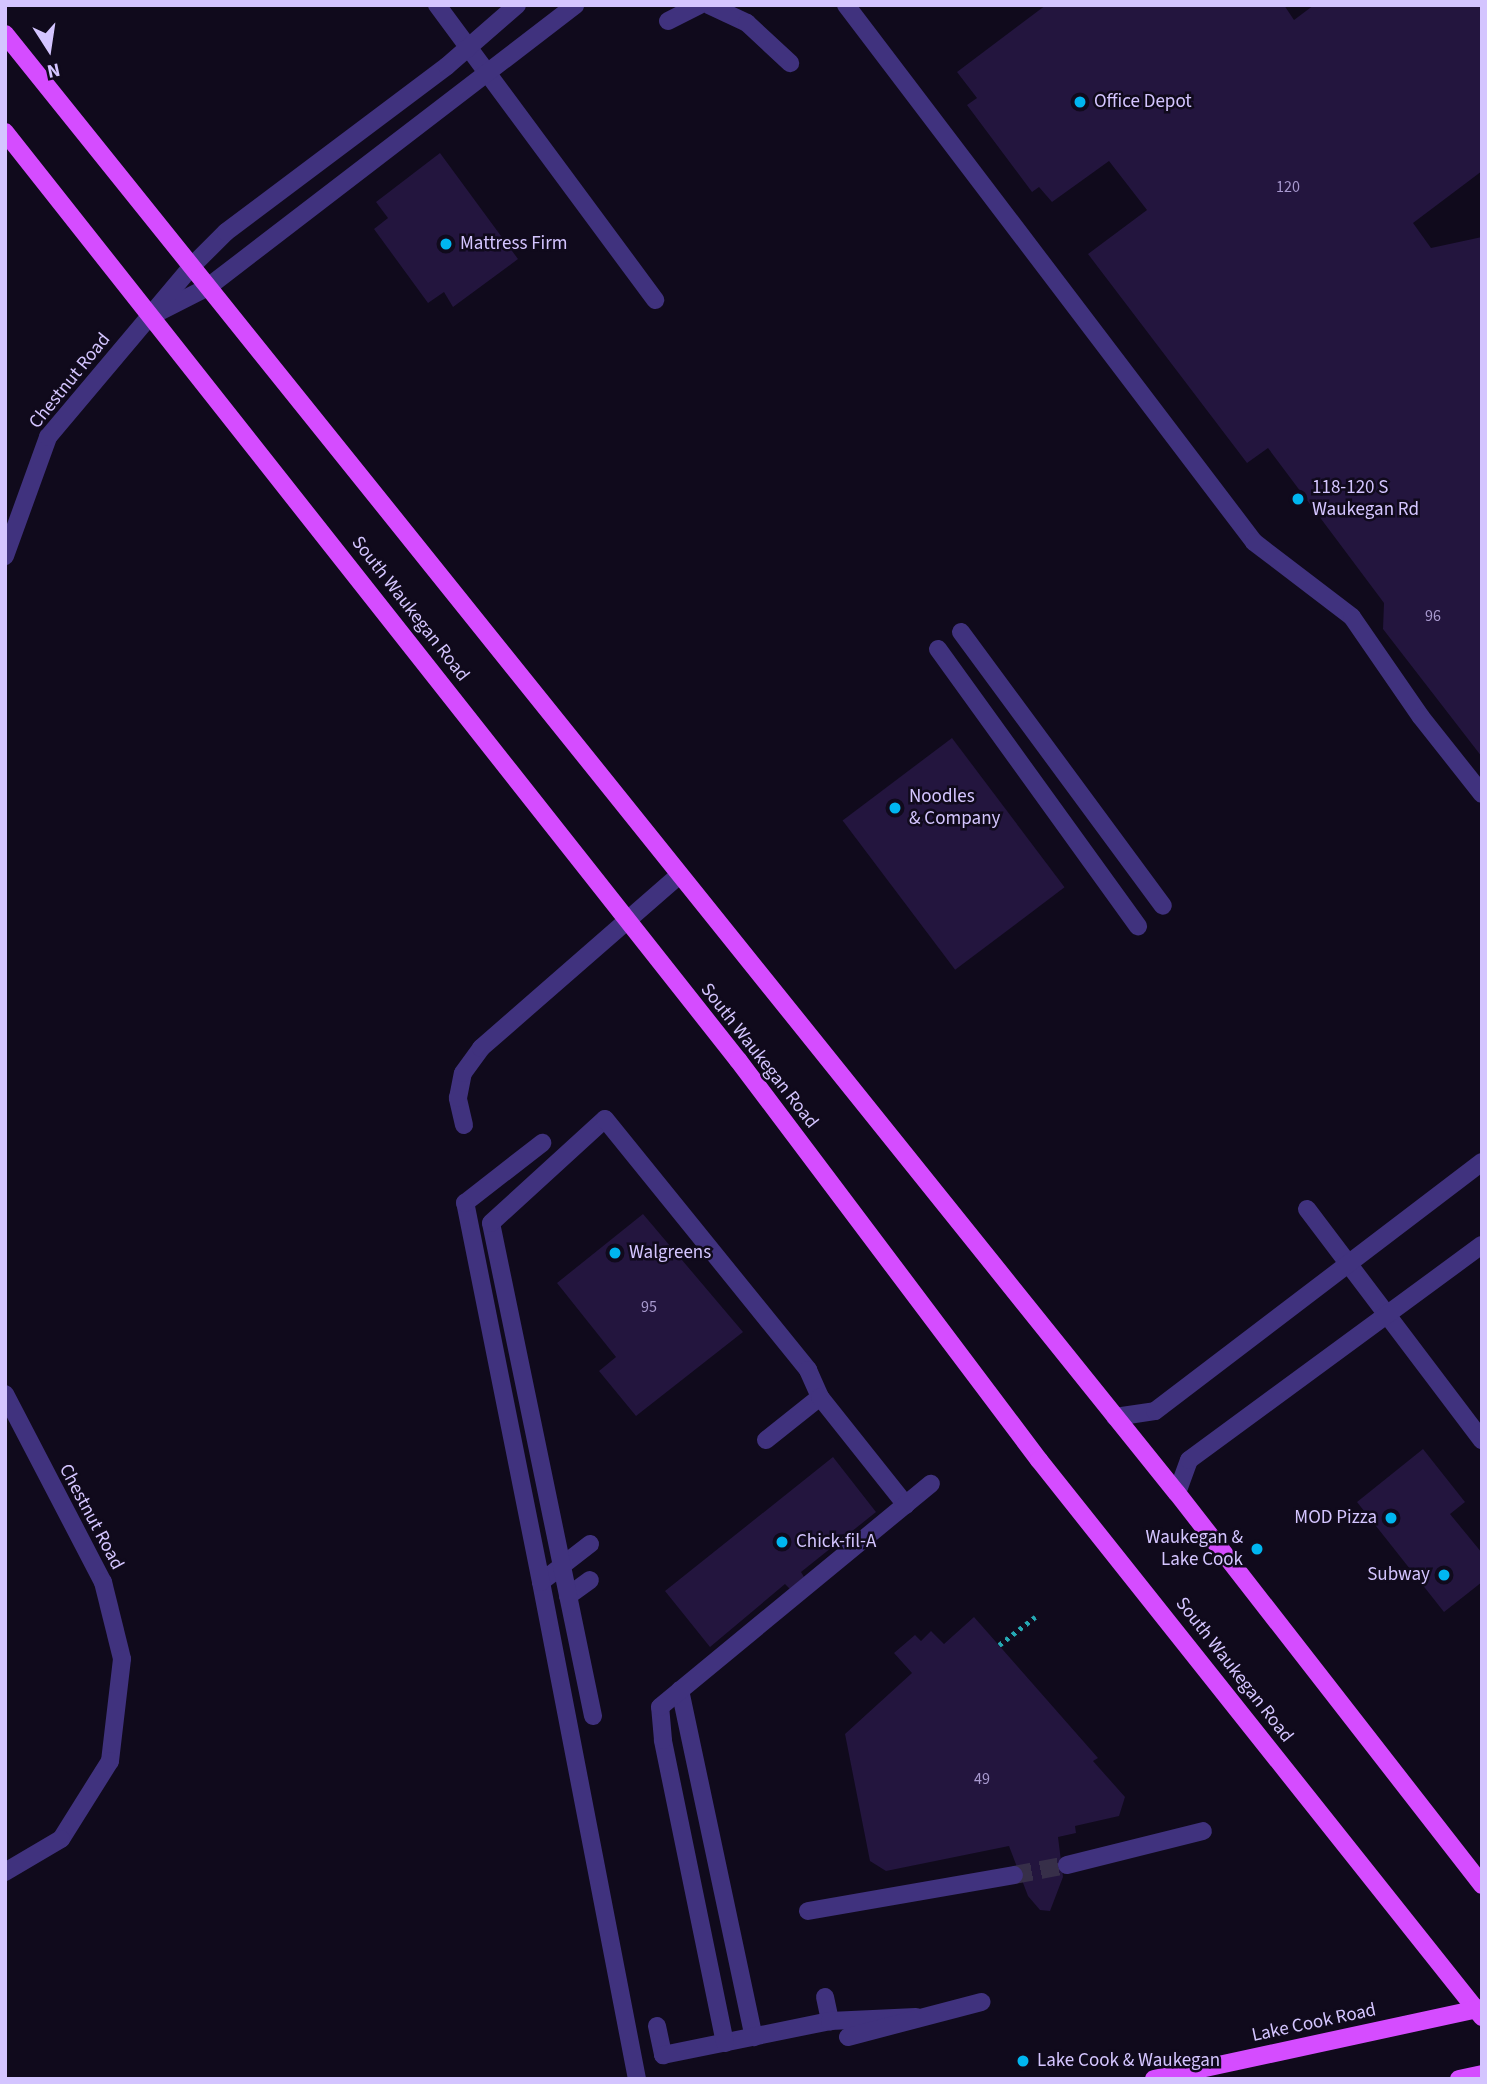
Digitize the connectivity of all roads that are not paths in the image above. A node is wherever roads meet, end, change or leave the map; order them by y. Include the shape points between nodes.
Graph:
1 (437, 5) edge
2 (517, 5) edge
3 (575, 5) edge
4 (699, 5) edge
5 (709, 5) edge
6 (846, 5) edge
7 (668, 21) dead end
8 (5, 34) edge
9 (469, 47) junction
10 (790, 62) dead end
11 (489, 74) junction
12 (5, 132) edge
13 (191, 267) junction
14 (208, 287) junction
15 (655, 300) dead end
16 (148, 318) junction
17 (5, 556) edge
18 (961, 632) dead end
19 (938, 649) dead end
20 (1482, 794) edge
21 (679, 875) junction
22 (1163, 906) dead end
23 (626, 919) junction
24 (1138, 926) dead end
25 (464, 1125) dead end
26 (542, 1143) dead end
27 (1482, 1162) edge
28 (1307, 1209) dead end
29 (1482, 1245) edge
30 (1349, 1264) junction
31 (1388, 1315) junction
32 (5, 1394) edge
33 (820, 1397) junction
34 (1115, 1417) junction
35 (765, 1440) dead end
36 (1482, 1440) edge
37 (931, 1484) dead end
38 (1177, 1493) junction
39 (906, 1505) junction
40 (590, 1544) dead end
41 (563, 1566) junction
42 (590, 1580) dead end
43 (541, 1582) junction
44 (568, 1596) junction
45 (680, 1690) junction
46 (593, 1716) dead end
47 (1203, 1831) dead end
48 (1067, 1865) tunnel mouth
49 (5, 1872) edge
50 (1014, 1875) tunnel mouth
51 (1482, 1885) edge
52 (808, 1911) dead end
53 (825, 1997) dead end
54 (981, 2002) dead end
55 (1480, 2011) edge
56 (916, 2017) junction
57 (830, 2021) junction
58 (657, 2026) dead end
59 (754, 2037) junction
60 (848, 2037) dead end
61 (725, 2043) junction
62 (1482, 2074) edge
63 (637, 2079) edge
64 (1154, 2079) edge
65 (1459, 2079) edge

1 - 9 street
2 - 9 street, Chestnut Road
3 - 11 street
4 - 7 street
5 - 10 street via 747,23
6 - 20 street via 1254,542 1352,617 1421,717
8 - 13 main road
9 - 11 street
9 - 13 street, Chestnut Road via 226,232
11 - 14 street
11 - 15 street
12 - 16 main road, South Waukegan Road
13 - 14 main road
13 - 16 street, Chestnut Road
14 - 16 street
14 - 21 main road
16 - 17 street, Chestnut Road via 48,437
16 - 23 main road, South Waukegan Road
18 - 22 street
19 - 24 street
21 - 23 street
21 - 34 main road
23 - 25 street via 481,1048 463,1073 458,1098
23 - 55 main road, South Waukegan Road via 1039,1460
26 - 43 street via 465,1203
27 - 30 street
28 - 30 street
29 - 31 street
30 - 31 street
30 - 34 street via 1155,1410
31 - 36 street
31 - 38 street via 1189,1460
32 - 49 street, Chestnut Road via 103,1582 122,1659 110,1761 61,1839
33 - 35 street
33 - 39 street
33 - 41 street via 808,1370 605,1119 491,1223
34 - 38 main road
37 - 39 street
38 - 51 main road
39 - 45 street
40 - 41 street
41 - 43 street
41 - 44 street
42 - 44 street
43 - 63 street
44 - 46 street
45 - 59 street
45 - 61 street via 660,1707 663,1740
47 - 48 street
50 - 52 street
53 - 57 street
54 - 56 street
55 - 64 main road, Lake Cook Road
56 - 57 street
56 - 60 street
57 - 59 street
58 - 61 street via 663,2055
59 - 61 street
62 - 65 main road

